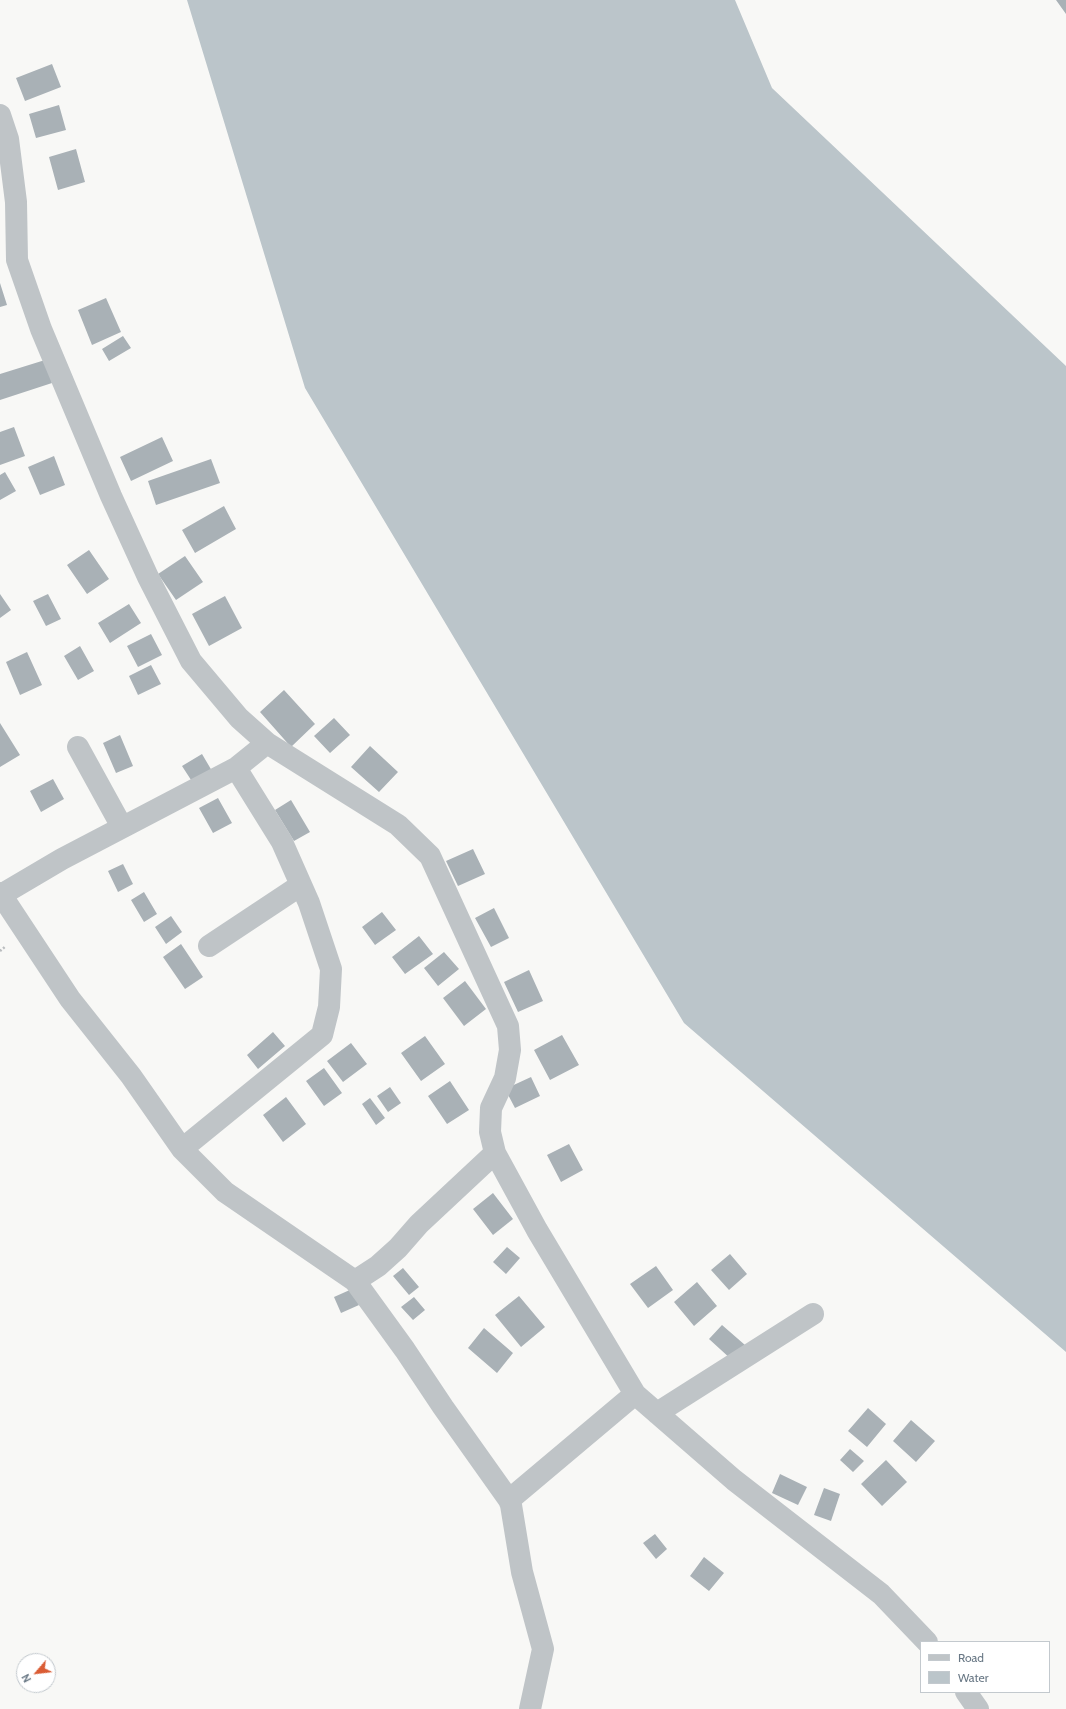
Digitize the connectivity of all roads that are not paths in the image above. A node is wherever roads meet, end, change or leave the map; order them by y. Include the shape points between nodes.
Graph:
1 (0, 115) edge
2 (9, 262) edge
3 (267, 742) junction
4 (78, 747) dead end
5 (236, 768) junction
6 (122, 827) junction
7 (301, 885) junction
8 (0, 894) edge
9 (209, 946) dead end
10 (182, 1149) junction
11 (495, 1153) junction
12 (355, 1281) junction
13 (813, 1314) dead end
14 (635, 1394) junction
15 (658, 1413) junction
16 (509, 1500) junction
17 (926, 1641) edge
18 (967, 1693) edge
19 (530, 1709) edge
20 (978, 1709) edge

1 - 2 street via 8,139 16,202
2 - 3 street via 41,329 148,577 191,660 239,718
3 - 5 street
3 - 11 street via 398,825 430,856 508,1026 510,1050 505,1078 491,1108 490,1132
4 - 6 street
5 - 6 street
5 - 7 street via 282,842
6 - 8 street
7 - 9 street
7 - 10 street via 331,969 329,1007 322,1035
8 - 10 street via 70,999 131,1076
10 - 12 street via 225,1192
11 - 12 street via 419,1224 398,1248 378,1266
11 - 14 street
12 - 16 street
13 - 15 street
14 - 15 street
14 - 16 street
15 - 17 street via 734,1480 881,1594
16 - 19 street via 522,1572 543,1649
18 - 20 street

